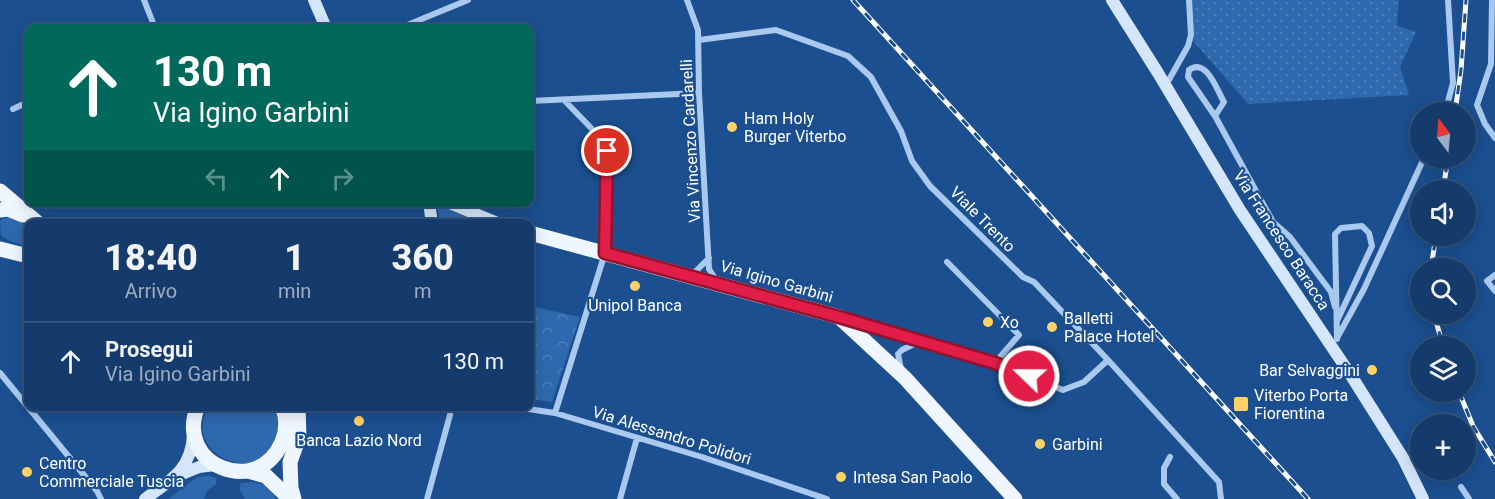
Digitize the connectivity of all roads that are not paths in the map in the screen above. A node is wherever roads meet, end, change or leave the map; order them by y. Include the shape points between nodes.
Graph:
1 (144, 0) edge
2 (314, 0) edge
3 (687, 0) edge
4 (1112, 0) edge
5 (1190, 0) edge
6 (1448, 0) edge
7 (1492, 0) edge
8 (466, 1) edge
9 (153, 24) edge
10 (324, 24) edge
11 (410, 24) edge
12 (699, 40) junction
13 (1493, 41) edge
14 (1166, 86) junction
15 (699, 93) junction
16 (564, 99) junction
17 (534, 101) edge
18 (1448, 102) edge
19 (24, 104) edge
20 (13, 109) dead end
21 (1215, 116) junction
22 (1495, 138) edge
23 (1419, 168) edge
24 (0, 191) edge
25 (466, 207) edge
26 (0, 210) edge
27 (32, 219) edge
28 (34, 219) edge
29 (490, 219) edge
30 (534, 234) edge
31 (0, 249) edge
32 (605, 253) junction
33 (24, 255) edge
34 (709, 257) junction
35 (946, 262) dead end
36 (1495, 274) edge
37 (692, 276) junction
38 (719, 284) junction
39 (1495, 291) edge
40 (1335, 307) junction
41 (839, 317) junction
42 (1337, 321) junction
43 (920, 341) junction
44 (1334, 343) junction
45 (1108, 360) junction
46 (995, 363) junction
47 (0, 373) edge
48 (904, 378) junction
49 (24, 402) edge
50 (534, 410) edge
51 (31, 411) edge
52 (196, 411) edge
53 (284, 411) edge
54 (298, 411) edge
55 (450, 411) edge
56 (555, 413) junction
57 (194, 434) junction
58 (638, 438) junction
59 (1170, 456) dead end
60 (215, 465) junction
61 (248, 471) junction
62 (173, 478) junction
63 (1461, 488) dead end
64 (1007, 495) edge
65 (101, 499) edge
66 (145, 499) edge
67 (292, 499) edge
68 (427, 499) edge
69 (620, 499) edge
70 (826, 499) edge
71 (1177, 499) edge
72 (1221, 499) edge
73 (1423, 499) edge
74 (1469, 499) edge

1 - 9 street
2 - 10 main road
3 - 12 street, Via Vincenzo Cardarelli
4 - 14 main road, Via Francesco Baracca
5 - 14 street via 1188,46
6 - 18 street via 1453,83
7 - 13 street
8 - 11 street
12 - 15 street, Via Vincenzo Cardarelli
12 - 45 street, Viale Trento via 776,30 848,56 871,77 901,131 912,161 930,186 1023,277 1034,282
13 - 22 street via 1491,64 1477,105
14 - 44 main road, Via Francesco Baracca via 1240,210
15 - 16 street
15 - 34 street, Via Vincenzo Cardarelli
16 - 17 street
16 - 32 street via 607,151
19 - 20 street
21 - 21 street via 1224,102 1206,70 1192,67 1188,76
21 - 40 street via 1273,222 1290,237 1324,283
23 - 44 street via 1364,289
24 - 28 main road
25 - 29 main road
26 - 27 main road via 13,210
30 - 32 main road, Via Igino Garbini
31 - 33 main road
32 - 37 main road, Via Igino Garbini
32 - 56 street
34 - 37 street
34 - 38 street, Via Vincenzo Cardarelli via 709,269
35 - 46 street via 1019,335
36 - 39 street via 1487,281
37 - 38 main road, Via Igino Garbini
38 - 41 main road, Via Igino Garbini
40 - 42 street
40 - 42 street via 1335,234 1341,228 1362,226 1369,233 1372,246
41 - 43 street
41 - 48 main road, Via Igino Garbini
42 - 44 street
43 - 46 street
43 - 48 street via 898,354
44 - 73 main road, Via Francesco Baracca
45 - 46 street via 1084,382 1063,390
45 - 72 street, Viale Trento via 1219,482
47 - 49 street
48 - 64 main road, Via Igino Garbini
50 - 56 street, Via Alessandro Polidori
51 - 65 street
52 - 57 main road
53 - 61 main road via 286,435 279,452
54 - 67 main road via 299,437 290,462
55 - 68 street
56 - 58 street, Via Alessandro Polidori
57 - 60 main road via 205,457
57 - 62 main road via 186,464
58 - 69 street
58 - 70 street, Via Alessandro Polidori
59 - 71 street via 1164,468 1164,484
60 - 61 main road
60 - 62 main road
61 - 67 main road via 266,476
62 - 66 main road
63 - 74 street

